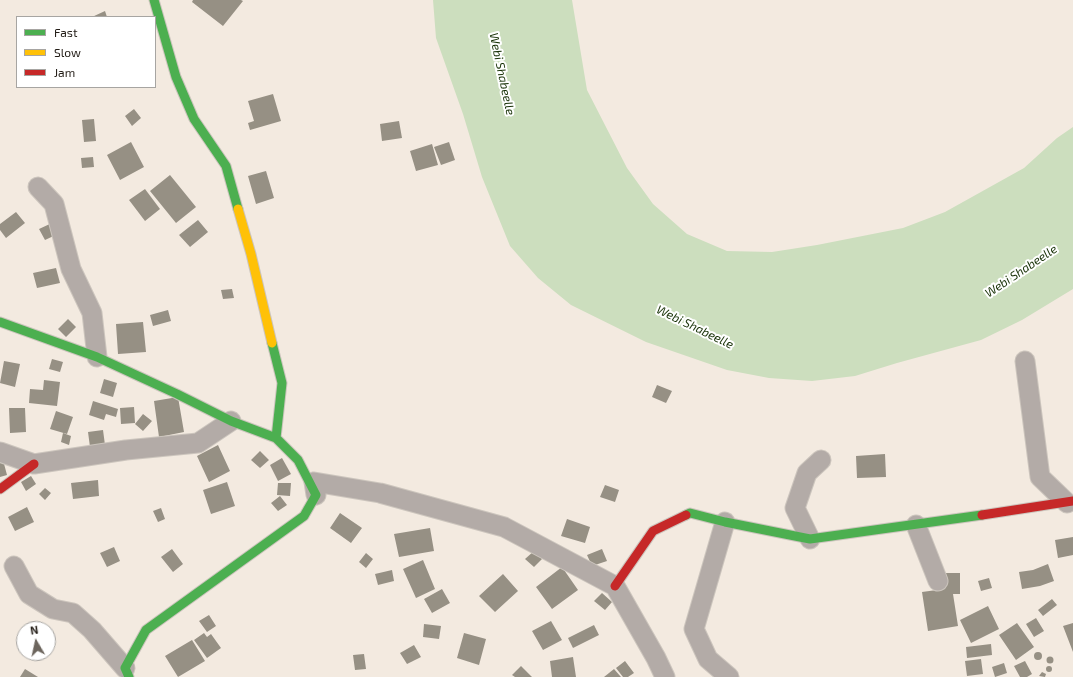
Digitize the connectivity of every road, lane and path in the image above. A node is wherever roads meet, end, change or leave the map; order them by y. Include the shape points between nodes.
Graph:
1 (154, 0) edge
2 (38, 187) dead end
3 (0, 322) edge
4 (97, 357) junction
5 (1025, 361) dead end
6 (231, 421) junction
7 (276, 438) junction
8 (0, 452) edge
9 (821, 460) dead end
10 (34, 464) junction
11 (0, 489) edge
12 (316, 496) junction
13 (1070, 502) edge
14 (725, 522) junction
15 (916, 525) junction
16 (810, 539) junction
17 (14, 566) dead end
18 (938, 581) dead end
19 (615, 586) junction
20 (127, 672) edge
21 (665, 677) edge
22 (728, 677) edge

1 - 7 street via 176,77 194,119 226,166 251,254 282,383
2 - 4 street via 54,204 71,269 92,313
3 - 4 street
4 - 6 street
5 - 13 street via 1040,477
6 - 7 street
6 - 10 street via 198,443 126,450
7 - 12 street via 298,460
8 - 10 street
9 - 16 street via 807,473 795,508
10 - 11 street
12 - 19 street via 314,482 380,493 504,527
12 - 20 street via 304,516 146,630
13 - 15 street
14 - 16 street
14 - 19 street via 690,513 653,531
14 - 22 street via 694,628 708,659
15 - 16 street
15 - 18 street
17 - 20 street via 29,594 53,609 73,613 92,630
19 - 21 street

